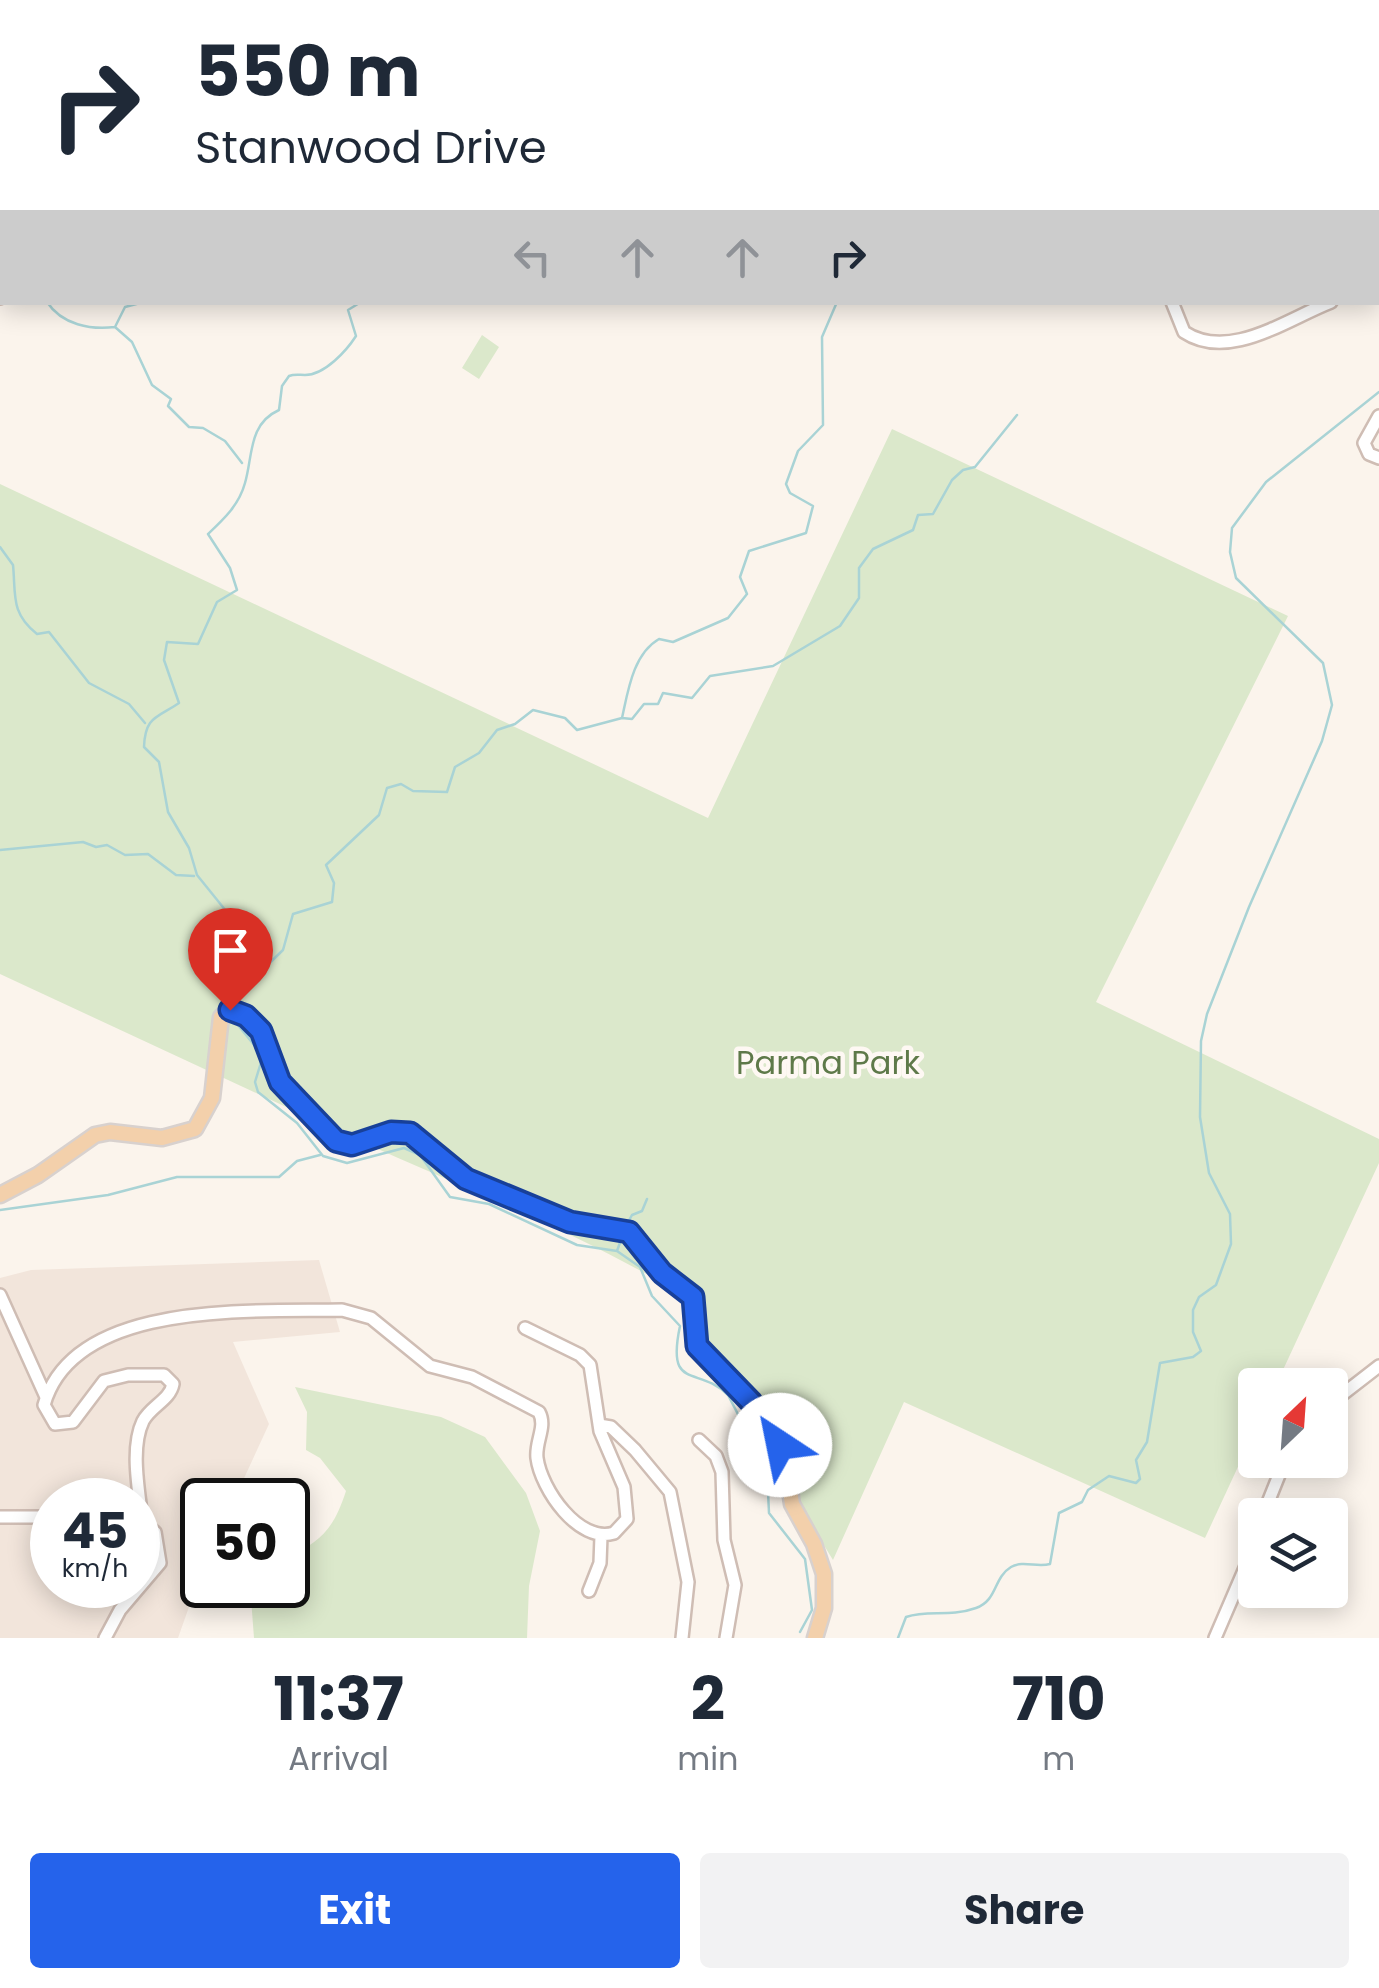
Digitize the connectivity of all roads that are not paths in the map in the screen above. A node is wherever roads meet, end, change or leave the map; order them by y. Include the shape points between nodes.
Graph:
1 (1173, 305) edge
2 (1324, 305) edge
3 (1379, 416) edge
4 (1379, 458) edge
5 (0, 1195) edge
6 (0, 1295) edge
7 (525, 1328) dead end
8 (1379, 1366) edge
9 (1348, 1390) edge
10 (46, 1397) junction
11 (599, 1425) junction
12 (699, 1440) dead end
13 (140, 1478) edge
14 (0, 1517) edge
15 (30, 1517) edge
16 (601, 1536) junction
17 (1238, 1585) edge
18 (589, 1591) dead end
19 (122, 1608) edge
20 (105, 1638) edge
21 (682, 1638) edge
22 (726, 1638) edge
23 (815, 1638) edge
24 (1215, 1638) edge

1 - 2 street via 1184,332 1220,343
3 - 4 street via 1364,443
5 - 23 main road via 99,1134 162,1138 195,1129 212,1098 222,1016 242,1013 266,1038 280,1082 336,1141 352,1145 396,1131 414,1135 466,1179 570,1222 629,1232 666,1277 690,1292 697,1346 751,1402 788,1462 792,1506 824,1574
6 - 10 street
7 - 11 street via 590,1365
8 - 9 street
10 - 13 street via 47,1416 68,1425 110,1378 145,1374 171,1380 171,1393 140,1430
10 - 16 street via 81,1348 128,1328 238,1314 355,1311 430,1366 472,1377 539,1412 538,1463 551,1492 567,1514
11 - 16 street via 628,1512 621,1529
11 - 21 street via 623,1439 670,1492 688,1582
12 - 22 street via 722,1472 724,1540 735,1585
14 - 15 street
16 - 18 street
17 - 24 street
19 - 20 street

